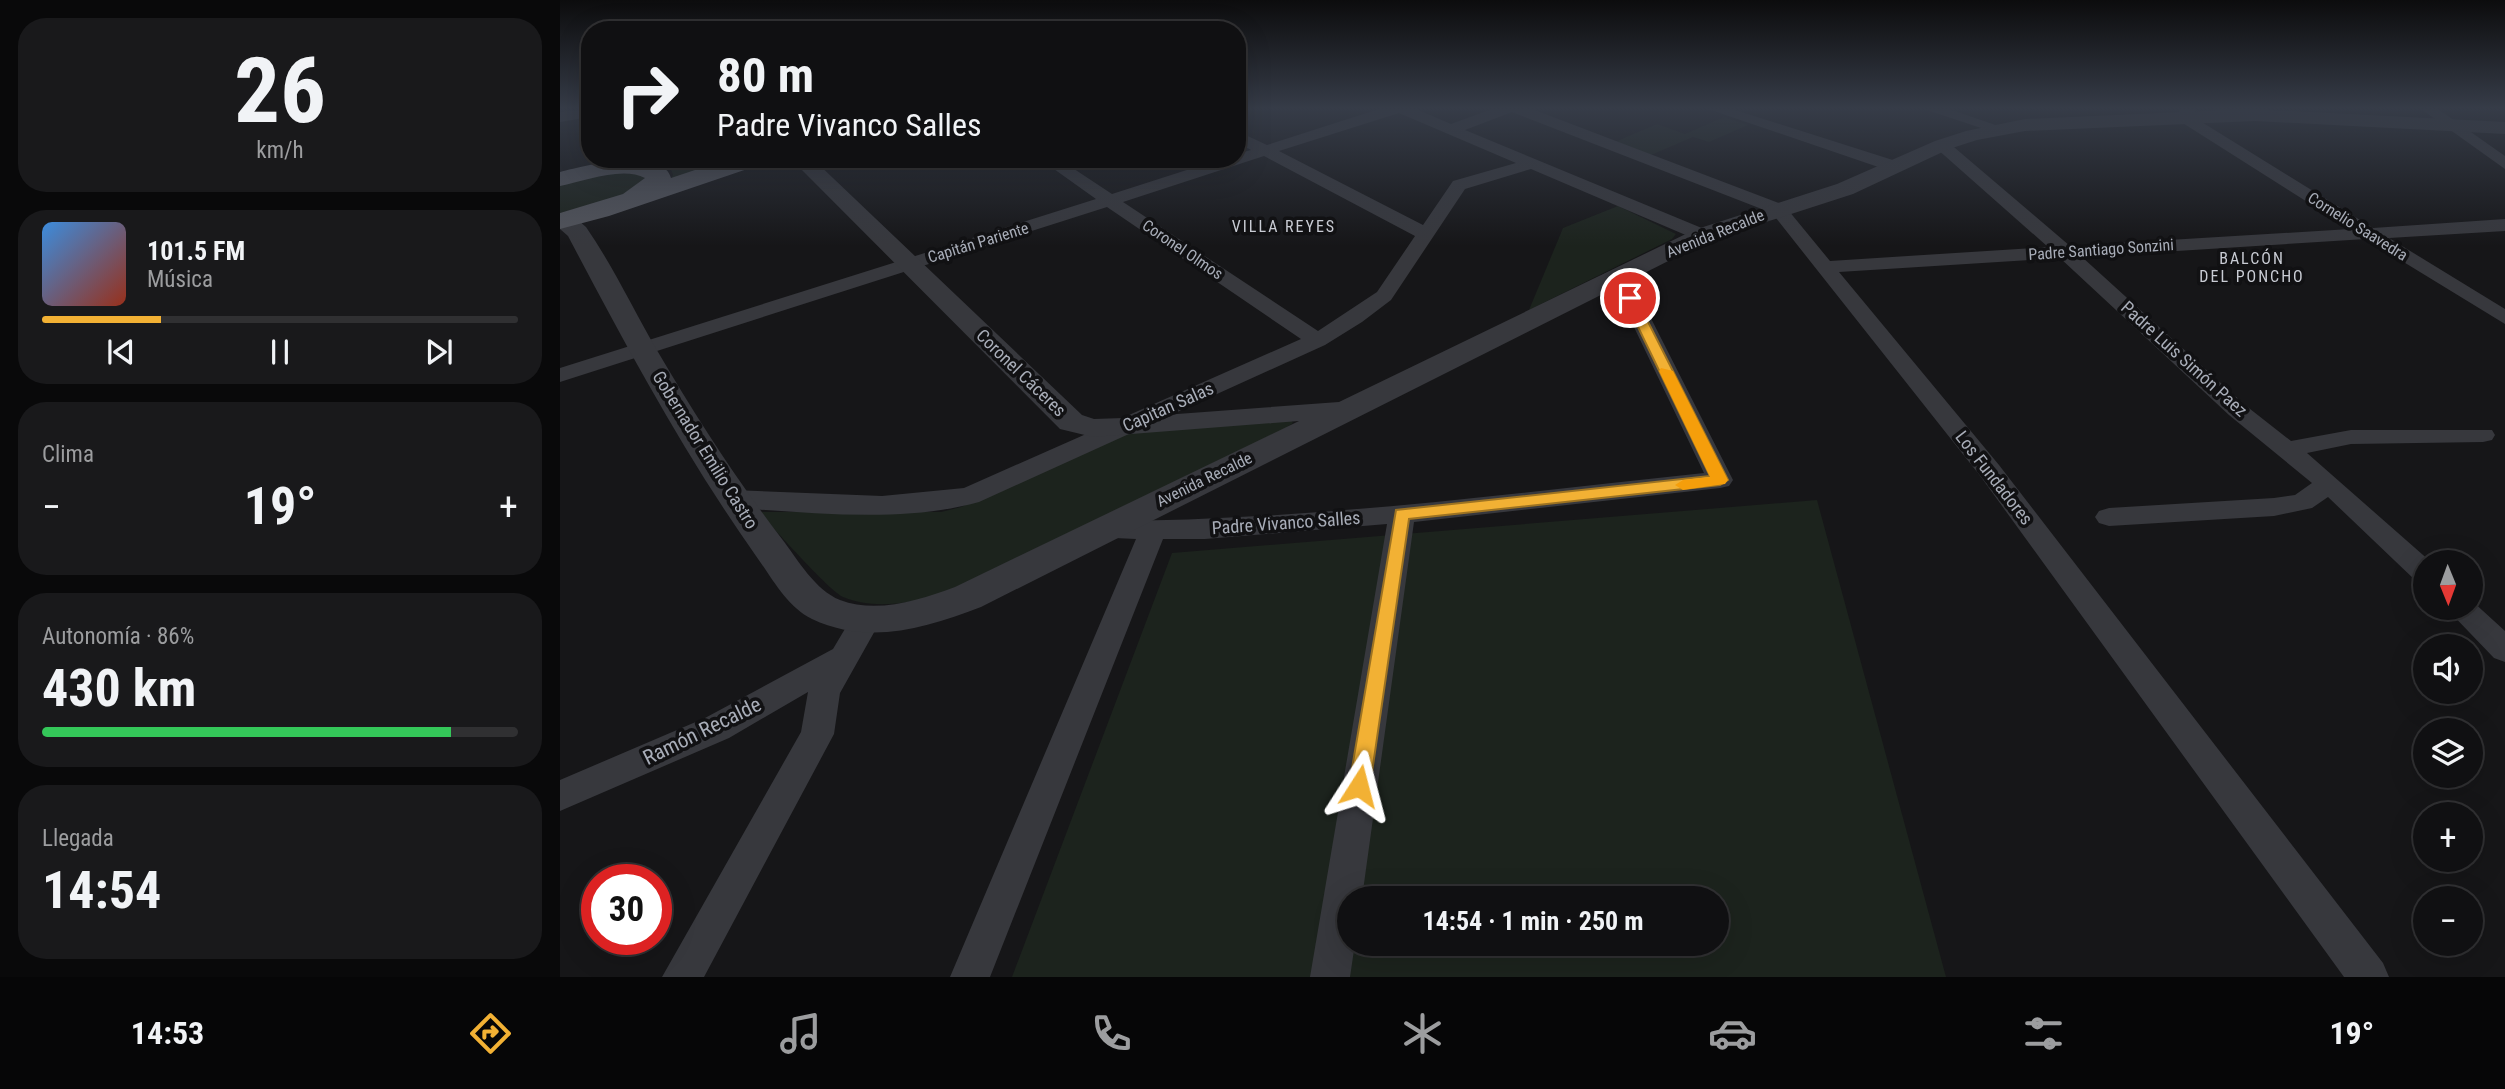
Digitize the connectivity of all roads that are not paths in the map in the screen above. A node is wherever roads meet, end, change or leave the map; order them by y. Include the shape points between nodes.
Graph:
1 (1274, 155) edge
2 (1512, 155) edge
3 (1636, 155) edge
4 (1857, 155) edge
5 (1920, 155) edge
6 (1953, 155) edge
7 (2250, 155) edge
8 (1532, 163) junction
9 (1893, 166) junction
10 (615, 168) joint
11 (725, 168) edge
12 (810, 168) edge
13 (1062, 168) edge
14 (1210, 168) edge
15 (560, 179) edge
16 (643, 195) junction
17 (1111, 200) junction
18 (1778, 209) junction
19 (562, 220) edge
20 (2505, 225) edge
21 (2368, 232) junction
22 (1424, 233) junction
23 (1702, 235) junction
24 (2065, 252) junction
25 (909, 264) junction
26 (1824, 267) junction
27 (1619, 275) junction
28 (2505, 318) edge
29 (1317, 340) junction
30 (642, 349) junction
31 (560, 375) edge
32 (1349, 408) junction
33 (1123, 427) junction
34 (2483, 435) dead end
35 (2288, 449) junction
36 (2329, 483) junction
37 (732, 499) junction
38 (1402, 514) junction
39 (2109, 517) dead end
40 (1103, 530) junction
41 (1153, 531) junction
42 (2413, 562) edge
43 (866, 620) junction
44 (2474, 620) edge
45 (2505, 650) edge
46 (841, 659) junction
47 (560, 796) edge
48 (682, 977) edge
49 (970, 977) edge
50 (1330, 977) edge
51 (2369, 977) edge

1 - 22 street
2 - 8 street
3 - 18 street
4 - 9 street
5 - 9 street, Avenida Recalde
6 - 24 street, Padre Luis Simón Paez
7 - 21 street, Cornelio Saavedra
8 - 22 street, Capitan Salas via 1459,185
8 - 23 street
9 - 18 street, Avenida Recalde via 1845,189
10 - 15 main road
10 - 16 main road via 656,172 659,180
11 - 16 main road
12 - 25 street, Coronel Cáceres
13 - 17 street, Coronel Olmos
14 - 17 street, Capitán Pariente
16 - 19 main road
17 - 25 street, Capitán Pariente
17 - 29 street, Coronel Olmos
18 - 23 street, Avenida Recalde
18 - 26 street, Los Fundadores
19 - 30 street, Gobernador Emilio Castro via 578,232
20 - 21 street, Padre Santiago Sonzini
21 - 24 street, Padre Santiago Sonzini
21 - 28 street, Cornelio Saavedra
22 - 29 street, Capitan Salas via 1384,296
23 - 27 street, Avenida Recalde
24 - 26 street, Padre Santiago Sonzini
24 - 35 street, Padre Luis Simón Paez via 2237,410
25 - 30 street, Capitán Pariente
25 - 33 street, Coronel Cáceres via 1071,422 1093,428
26 - 51 street, Los Fundadores via 1990,471
27 - 32 street, Avenida Recalde
27 - 38 street, Padre Vivanco Salles via 1720,480
29 - 33 street, Capitan Salas
30 - 31 street, Capitán Pariente
30 - 37 street, Gobernador Emilio Castro
32 - 33 street, Coronel Cáceres
32 - 40 street, Avenida Recalde
33 - 37 street, Capitan Salas via 970,496 934,504
34 - 35 street via 2351,437
35 - 36 street, Padre Luis Simón Paez
36 - 39 street via 2303,502 2274,507
36 - 42 street, Padre Luis Simón Paez
37 - 43 street, Gobernador Emilio Castro via 816,604
38 - 41 street, Padre Vivanco Salles
38 - 50 street
40 - 41 street, Padre Vivanco Salles
40 - 43 street, Avenida Recalde via 930,612
41 - 49 street
43 - 46 street
44 - 45 street
46 - 47 street, Ramón Recalde via 717,728
46 - 48 street via 824,691 817,734

